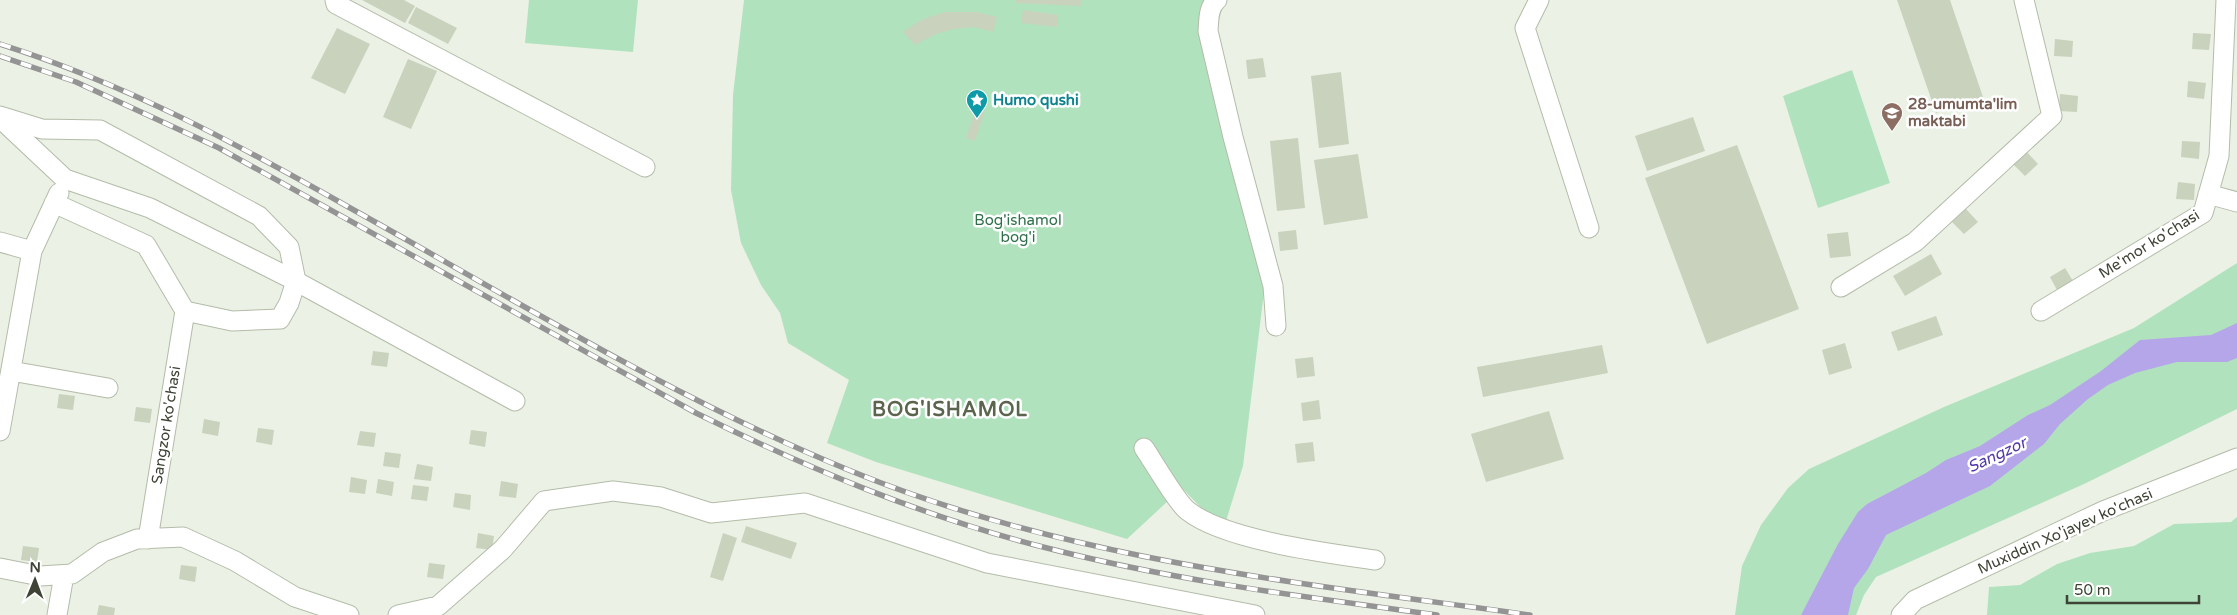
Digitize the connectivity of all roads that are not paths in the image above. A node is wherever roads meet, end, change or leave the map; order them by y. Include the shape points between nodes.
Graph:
1 (335, 0) edge
2 (1217, 0) edge
3 (1538, 0) edge
4 (2024, 0) edge
5 (2226, 0) edge
6 (0, 117) edge
7 (645, 167) dead end
8 (65, 179) junction
9 (2208, 194) junction
10 (2237, 202) edge
11 (54, 203) junction
12 (1589, 228) dead end
13 (0, 242) edge
14 (32, 251) junction
15 (296, 281) junction
16 (1842, 287) dead end
17 (185, 311) junction
18 (2041, 311) dead end
19 (1276, 326) dead end
20 (11, 372) junction
21 (108, 388) dead end
22 (515, 401) dead end
23 (0, 431) edge
24 (1144, 448) dead end
25 (2237, 458) edge
26 (148, 539) junction
27 (1374, 560) dead end
28 (0, 568) edge
29 (64, 574) junction
30 (57, 615) edge
31 (349, 615) edge
32 (398, 615) edge
33 (1255, 615) edge
34 (1900, 615) edge

1 - 7 street via 336,4 401,40
2 - 19 street via 1212,4 1208,31 1273,286
3 - 12 street via 1525,28
4 - 16 street via 2052,116 1916,242
5 - 9 street, Me'mor ko'chasi via 2219,156
6 - 8 street
6 - 15 street via 42,129 100,130 259,216 289,246
8 - 11 street
8 - 15 street via 150,208
9 - 10 street
9 - 18 street, Me'mor ko'chasi via 2202,213
11 - 14 street
11 - 17 street via 146,245
13 - 14 street
14 - 20 street
15 - 17 street via 280,319 232,322
15 - 22 street
17 - 26 street, Sangzor ko'chasi
20 - 21 street
20 - 23 street
24 - 27 street via 1187,510 1222,529 1318,552
25 - 34 street, Muxiddin Xo'jayev ko'chasi via 2103,511 1915,600
26 - 29 street via 137,539 103,552 72,574
26 - 31 street via 183,537 234,561 295,597
28 - 29 street via 40,576
29 - 30 street
32 - 33 street via 438,606 503,549 544,500 613,492 661,497 711,514 805,503 987,563

